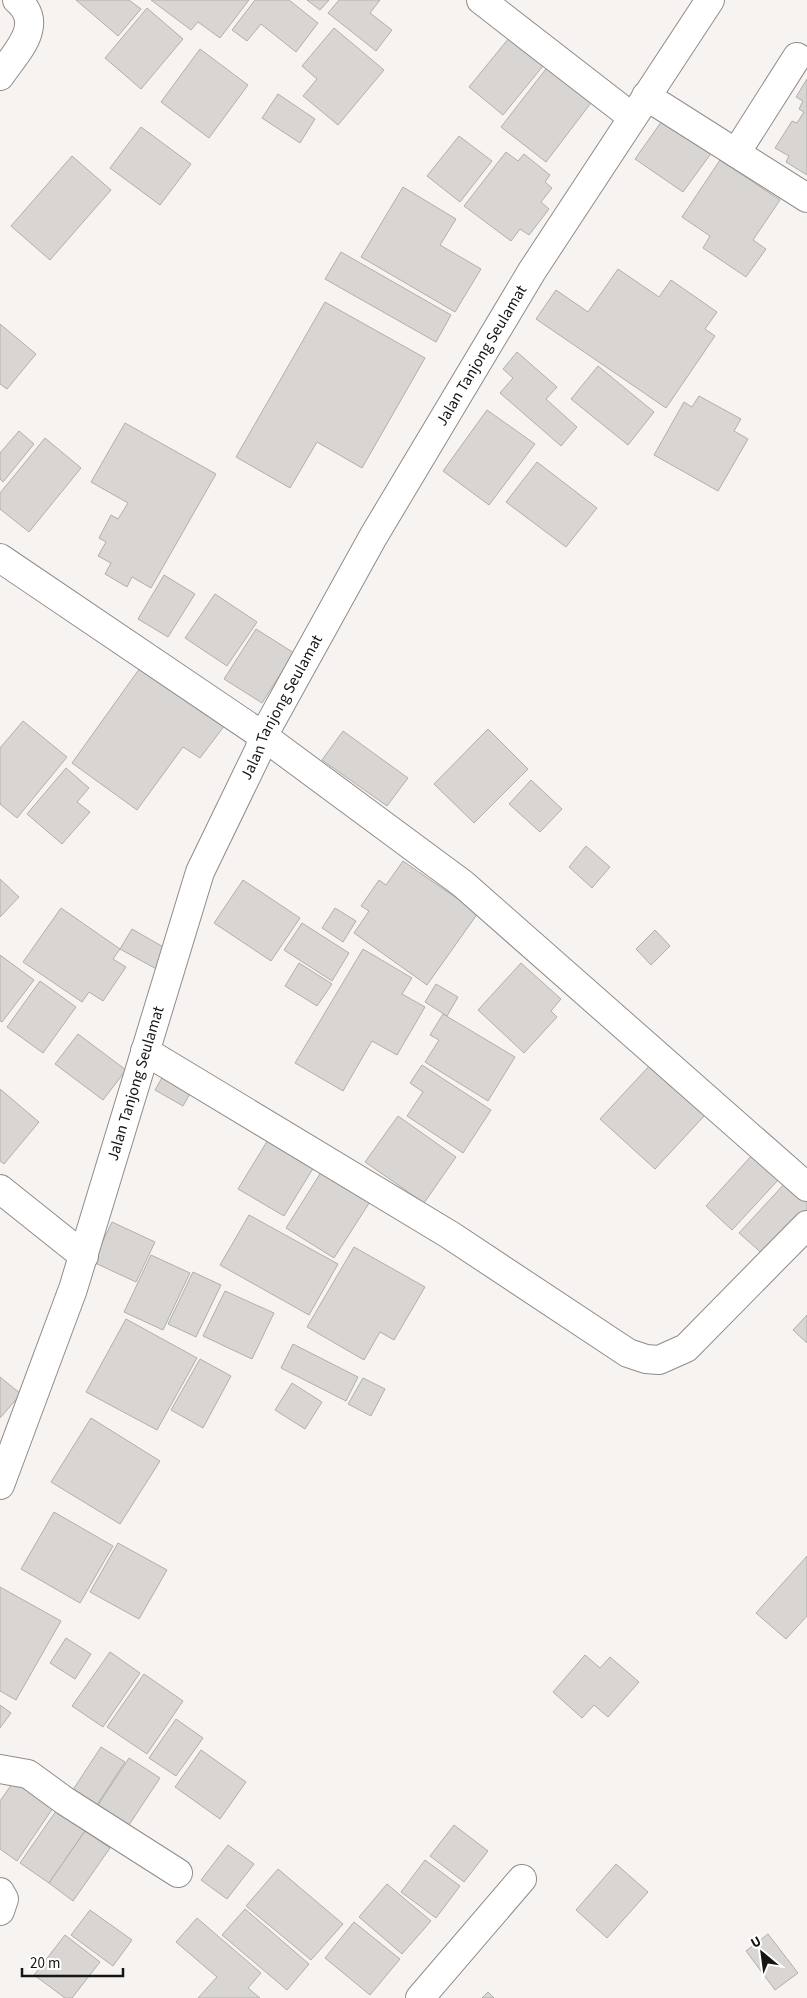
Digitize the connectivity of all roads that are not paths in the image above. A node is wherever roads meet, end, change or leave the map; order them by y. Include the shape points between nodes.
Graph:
1 (481, 0) edge
2 (710, 0) edge
3 (22, 2) edge
4 (797, 57) dead end
5 (0, 76) edge
6 (639, 106) junction
7 (736, 153) junction
8 (807, 198) edge
9 (0, 558) edge
10 (263, 736) junction
11 (145, 1051) junction
12 (807, 1187) edge
13 (0, 1189) edge
14 (807, 1225) edge
15 (84, 1256) junction
16 (0, 1485) edge
17 (0, 1769) edge
18 (178, 1873) dead end
19 (522, 1879) dead end
20 (0, 1892) edge
21 (0, 1911) edge
22 (420, 1998) edge

1 - 6 street
2 - 6 street, Jalan Tanjong Seulamat
3 - 5 street via 30,18 30,29
4 - 7 street
6 - 7 street
6 - 10 street, Jalan Tanjong Seulamat via 532,271 373,537
7 - 8 street
9 - 10 street
10 - 11 street, Jalan Tanjong Seulamat via 200,872
10 - 12 street via 463,884
11 - 14 street via 450,1235 628,1353 646,1359 659,1360 686,1348
11 - 15 street, Jalan Tanjong Seulamat
13 - 15 street
15 - 16 street, Jalan Tanjong Seulamat
17 - 18 street via 28,1774
19 - 22 street
20 - 21 street via 4,1899

